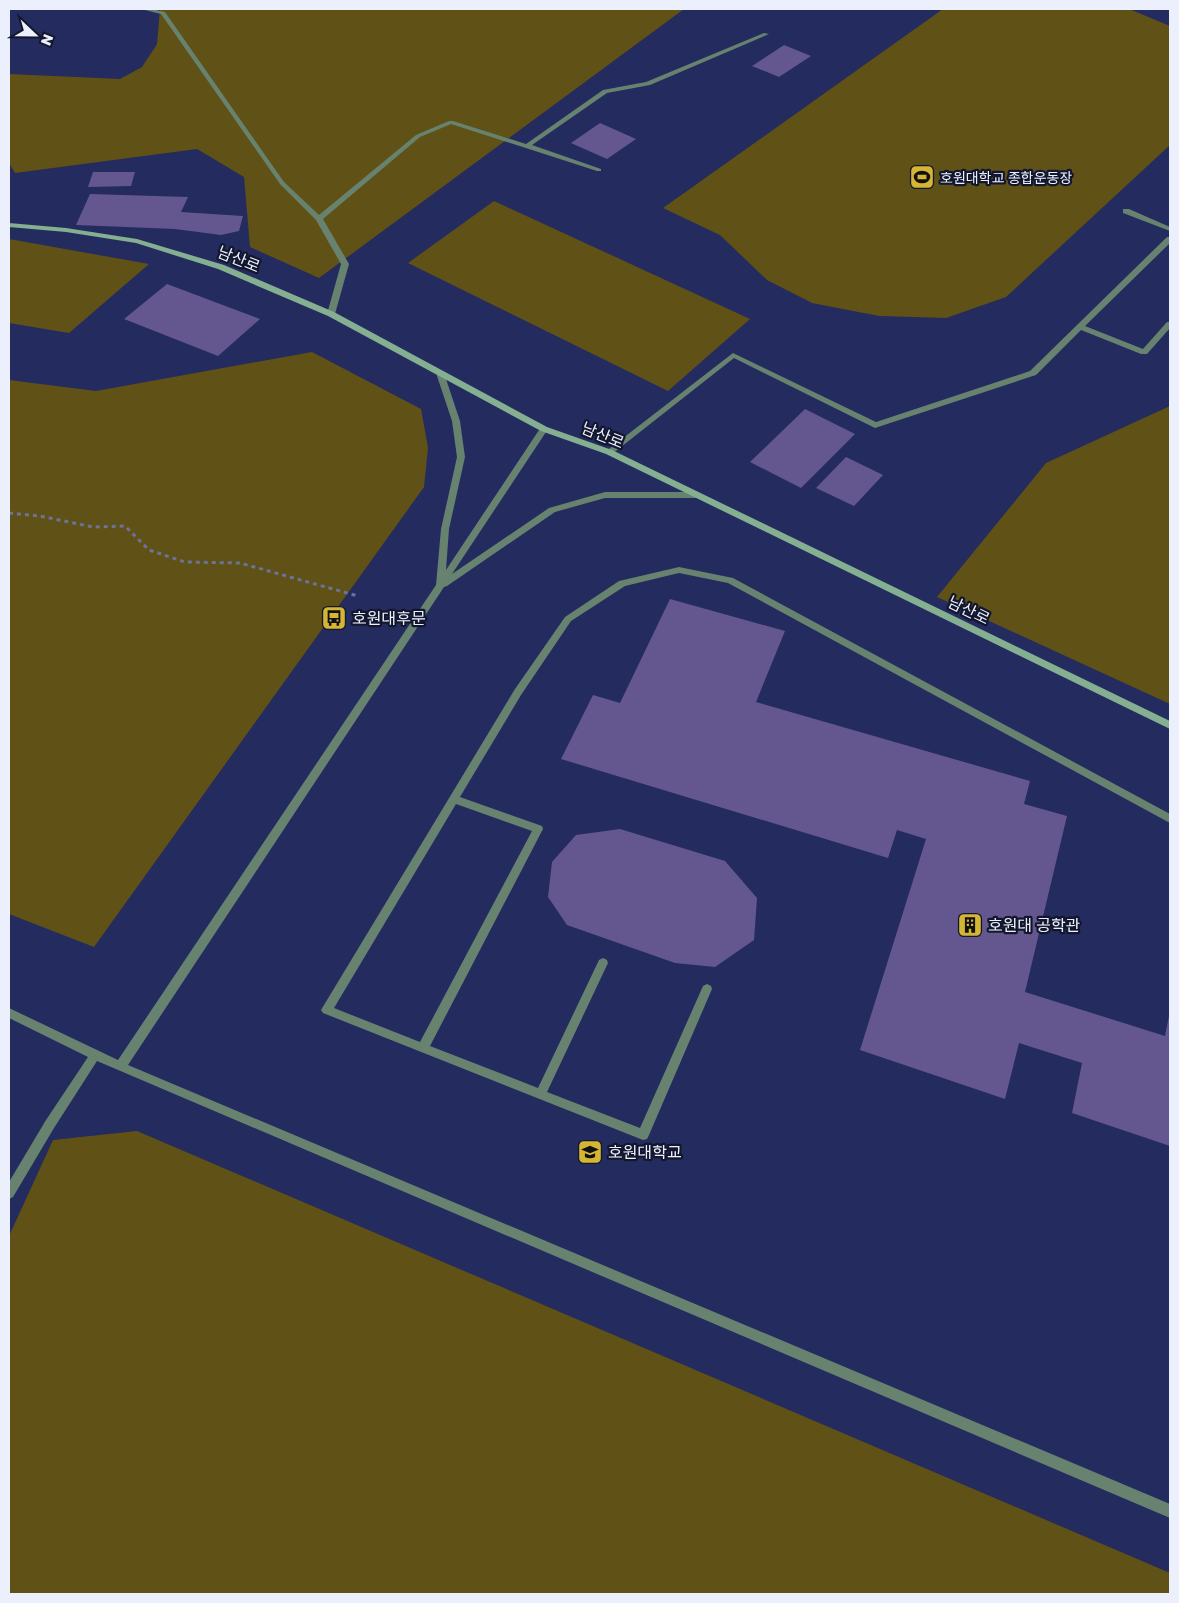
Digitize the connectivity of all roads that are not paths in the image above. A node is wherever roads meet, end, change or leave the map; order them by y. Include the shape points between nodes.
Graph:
1 (144, 9) edge
2 (766, 34) dead end
3 (528, 146) junction
4 (598, 170) dead end
5 (1126, 211) dead end
6 (319, 219) junction
7 (9, 224) edge
8 (1170, 229) edge
9 (1170, 239) edge
10 (331, 314) junction
11 (1170, 324) edge
12 (1080, 327) junction
13 (440, 373) junction
14 (544, 428) junction
15 (609, 452) junction
16 (697, 495) junction
17 (439, 587) junction
18 (1170, 725) edge
19 (454, 799) junction
20 (1170, 819) edge
21 (602, 963) dead end
22 (708, 989) dead end
23 (9, 1013) edge
24 (423, 1048) junction
25 (95, 1055) junction
26 (120, 1067) junction
27 (540, 1095) junction
28 (9, 1193) edge
29 (1170, 1511) edge

1 - 6 street via 163,13 282,183
2 - 3 street via 648,84 604,91
3 - 4 street
3 - 6 street via 451,122 418,136
5 - 8 street
6 - 10 street via 345,264
7 - 10 street, 남산로 via 136,240 221,267
9 - 12 street
10 - 13 street, 남산로
11 - 12 street via 1144,352
12 - 15 street via 1033,373 875,425 733,355
13 - 14 street, 남산로
13 - 17 street via 456,422 461,457 446,529
14 - 15 street, 남산로
14 - 17 street
15 - 16 street, 남산로
16 - 17 street via 605,495 552,510
16 - 18 street, 남산로
17 - 26 street
19 - 20 street via 518,692 568,619 622,583 679,570 730,580
19 - 24 street via 538,828
19 - 24 street via 327,1010
21 - 27 street
22 - 27 street via 642,1135
23 - 25 street
24 - 27 street
25 - 26 street
25 - 28 street
26 - 29 street

